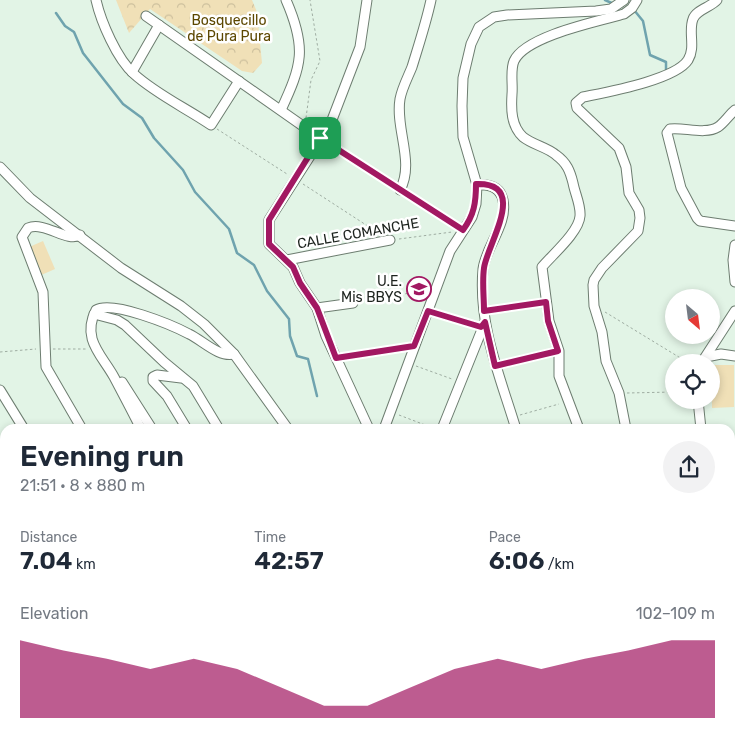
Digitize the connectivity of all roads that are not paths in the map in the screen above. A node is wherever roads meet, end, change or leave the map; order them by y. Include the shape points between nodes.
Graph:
1 (96, 0) edge
2 (286, 0) edge
3 (367, 0) edge
4 (431, 0) edge
5 (624, 0) edge
6 (637, 0) edge
7 (717, 0) edge
8 (612, 4) edge
9 (146, 16) dead end
10 (159, 25) junction
11 (132, 72) junction
12 (238, 81) junction
13 (281, 110) junction
14 (735, 110) edge
15 (320, 138) junction
16 (0, 168) edge
17 (476, 184) junction
18 (400, 190) road end
19 (735, 226) edge
20 (80, 235) junction
21 (390, 240) road end
22 (735, 245) edge
23 (287, 260) junction
24 (735, 282) edge
25 (353, 303) road end
26 (317, 308) junction
27 (735, 311) edge
28 (94, 314) junction
29 (483, 324) junction
30 (234, 354) junction
31 (708, 354) edge
32 (720, 354) edge
33 (98, 356) junction
34 (735, 356) edge
35 (182, 378) junction
36 (0, 390) edge
37 (699, 409) edge
38 (21, 424) edge
39 (79, 424) edge
40 (138, 424) edge
41 (149, 424) edge
42 (184, 424) edge
43 (216, 424) edge
44 (284, 424) edge
45 (367, 424) edge
46 (386, 424) edge
47 (444, 424) edge
48 (514, 424) edge
49 (577, 424) edge
50 (625, 424) edge
51 (700, 424) edge

1 - 11 street via 100,18
2 - 13 street via 298,32 300,58 295,80
3 - 15 street via 360,47 330,125
4 - 18 street via 426,26 400,100 401,137 406,161 406,179
5 - 8 street
6 - 49 street via 624,14 560,32 534,43 515,59 511,104 515,128 523,137 556,154 566,164 579,206 580,218 576,228 542,267 548,321 558,351 559,376
7 - 50 street via 693,20 692,48 684,64 664,78 583,97 576,103 577,108 619,148 626,167 628,194 640,218 638,231 597,274 593,285 594,306 606,361 619,393
8 - 17 street via 494,17 479,27 470,44 462,106 463,137
9 - 10 street
10 - 11 street
10 - 12 street
11 - 12 street via 211,125
12 - 13 street
13 - 15 street
14 - 19 street via 716,128 708,131 677,128 667,133 681,188 696,218
15 - 23 street via 269,220 269,244
16 - 20 street via 30,198
17 - 29 street via 499,190 503,200 502,219 483,270
17 - 46 street via 472,217 455,240
20 - 30 street via 121,268 181,306
20 - 39 street via 70,237 37,226 28,228 22,237 43,292 46,368
21 - 23 street, CALLE COMANCHE
22 - 24 street
23 - 26 street
25 - 26 street
26 - 45 street
27 - 31 street
28 - 30 street via 103,308 145,315 188,333 222,353
28 - 33 street via 92,333
28 - 35 street via 125,325
29 - 47 street
29 - 48 street
30 - 44 street
32 - 34 street
33 - 40 street via 112,374
33 - 41 street via 102,355 109,361
35 - 42 street via 157,375 153,381 167,396
35 - 43 street via 198,392
36 - 38 street
37 - 51 street

